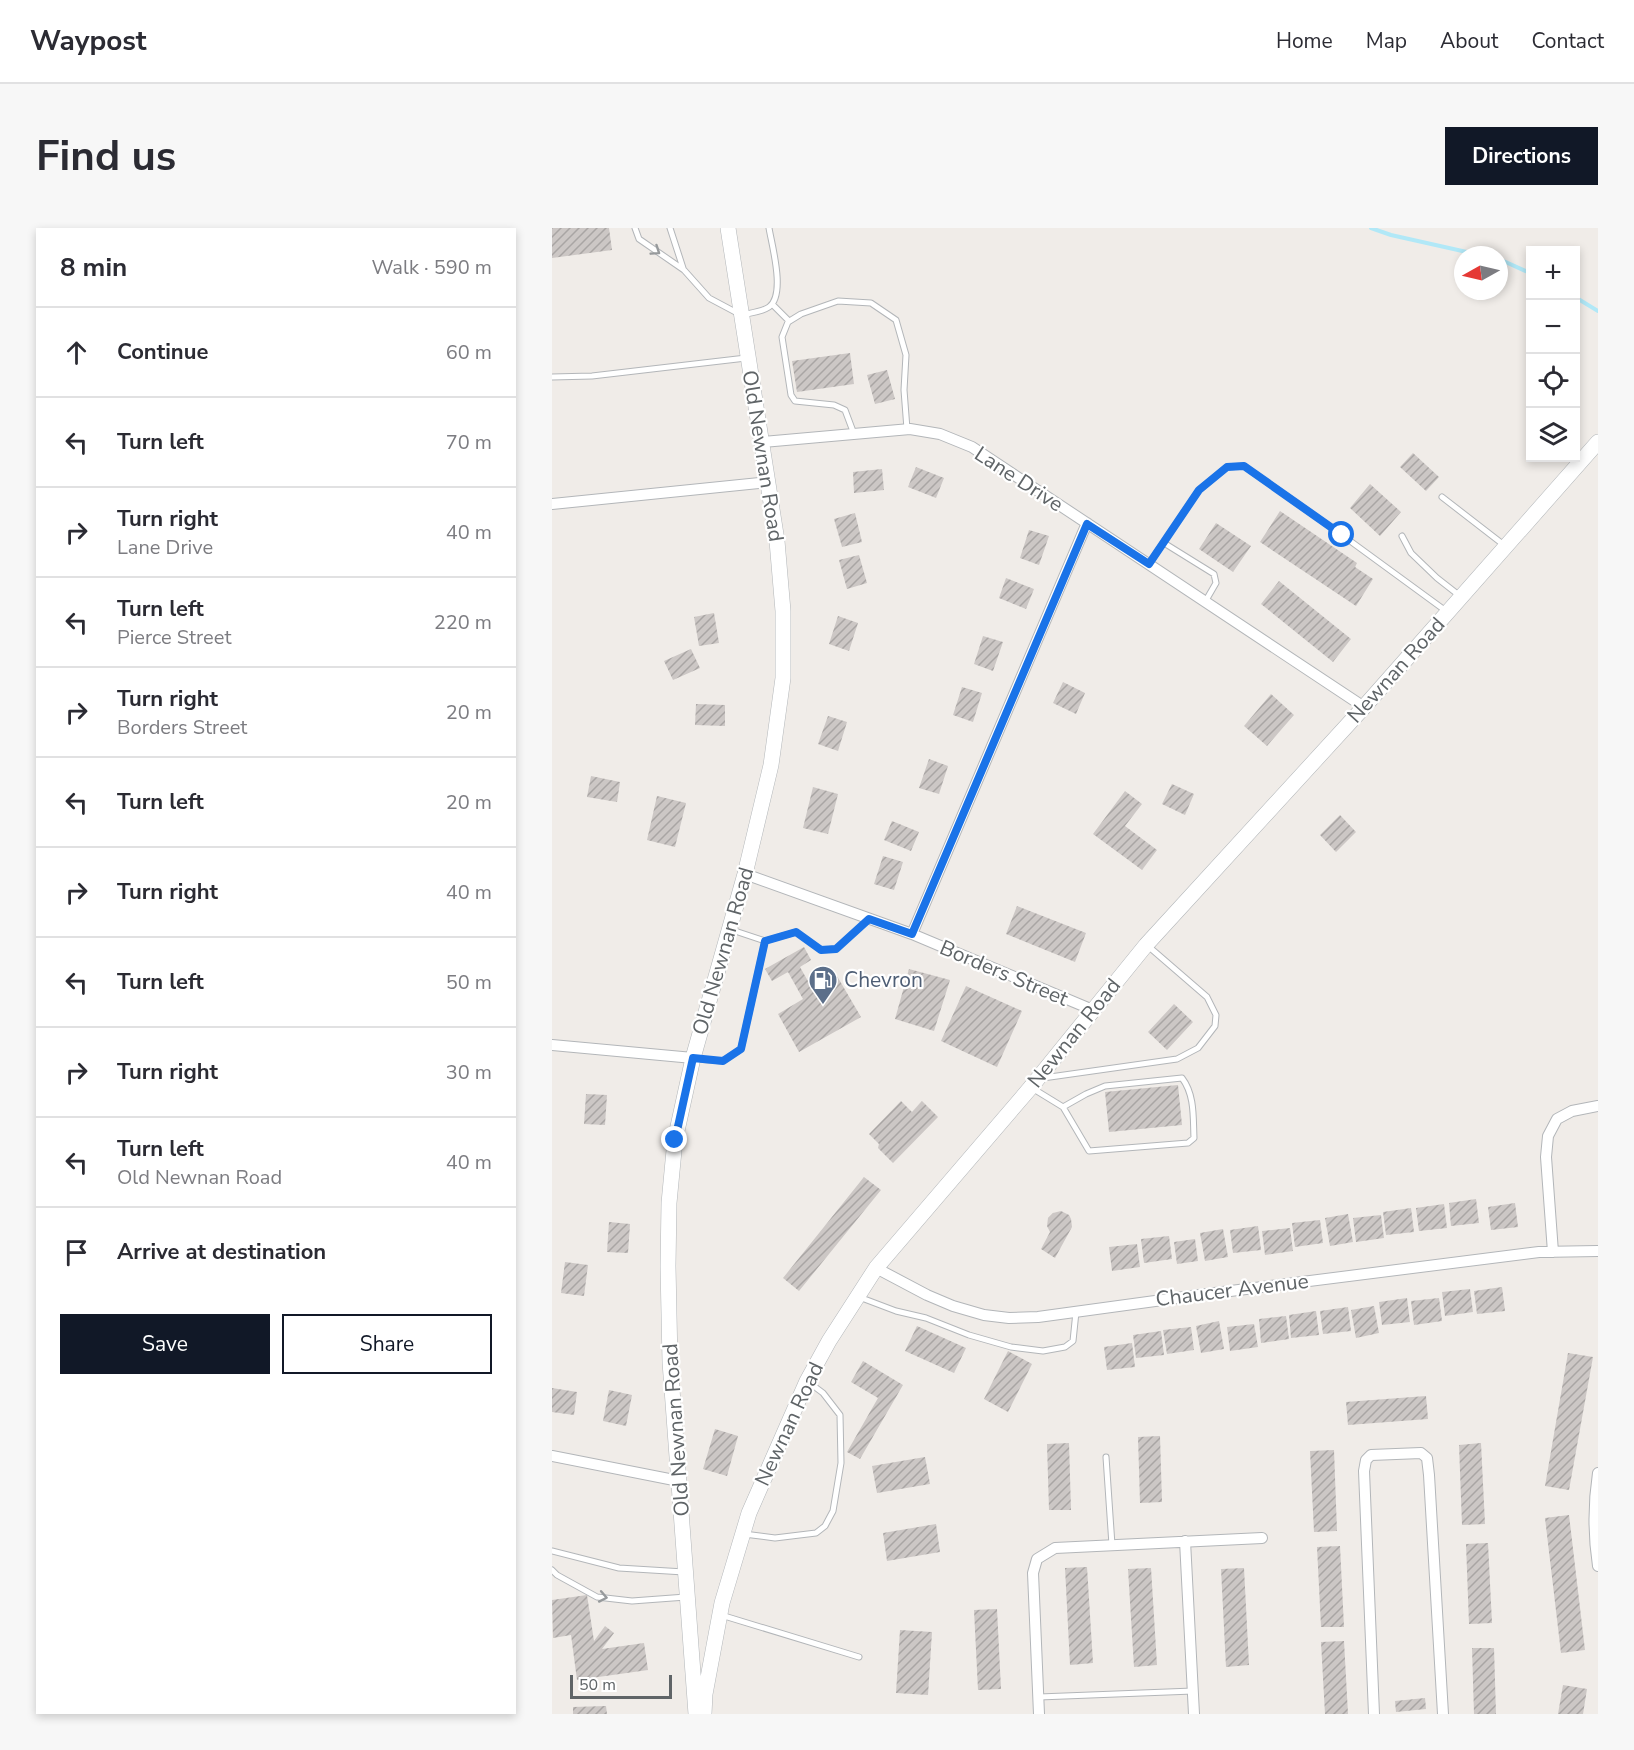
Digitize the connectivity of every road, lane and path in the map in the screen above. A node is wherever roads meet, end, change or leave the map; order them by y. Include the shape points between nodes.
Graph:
1 (635, 228) edge
2 (670, 228) edge
3 (728, 228) edge
4 (769, 228) edge
5 (684, 270) junction
6 (772, 304) junction
7 (741, 315) junction
8 (789, 321) junction
9 (748, 357) junction
10 (552, 377) edge
11 (907, 429) junction
12 (854, 434) junction
13 (1598, 441) edge
14 (763, 442) junction
15 (769, 482) junction
16 (1442, 497) dead end
17 (552, 504) edge
18 (1087, 524) junction
19 (1402, 536) dead end
20 (1164, 543) junction
21 (1506, 546) junction
22 (1149, 564) junction
23 (1461, 597) junction
24 (1205, 602) junction
25 (1447, 612) junction
26 (1364, 707) junction
27 (745, 874) junction
28 (869, 919) junction
29 (728, 929) junction
30 (912, 934) junction
31 (765, 941) junction
32 (1146, 945) junction
33 (1093, 1010) junction
34 (552, 1045) edge
35 (693, 1058) junction
36 (1034, 1083) junction
37 (1598, 1106) edge
38 (1063, 1107) junction
39 (1598, 1251) edge
40 (1553, 1252) junction
41 (876, 1268) junction
42 (857, 1296) junction
43 (1076, 1311) junction
44 (807, 1381) junction
45 (552, 1456) edge
46 (1106, 1457) dead end
47 (1598, 1473) edge
48 (679, 1482) junction
49 (742, 1534) junction
50 (1262, 1538) dead end
51 (1185, 1541) junction
52 (1112, 1545) junction
53 (552, 1551) edge
54 (1598, 1566) edge
55 (552, 1570) edge
56 (686, 1572) junction
57 (687, 1597) junction
58 (720, 1615) junction
59 (859, 1657) dead end
60 (1193, 1691) junction
61 (1038, 1697) junction
62 (696, 1714) edge
63 (704, 1714) edge
64 (1039, 1714) edge
65 (1194, 1714) edge
66 (1374, 1714) edge
67 (1443, 1714) edge

1 -> 5 lane via 639,239
2 - 5 lane
3 - 7 main road, Old Newnan Road
4 - 6 lane via 778,288
5 - 7 lane via 710,298
6 - 7 lane
6 - 8 lane
7 - 9 main road, Old Newnan Road
8 - 11 lane via 838,301 871,303 896,320 906,355
8 - 12 lane via 782,337 791,395 795,401 845,410
9 - 10 lane via 592,376
9 - 14 main road, Old Newnan Road
11 - 12 street, Lane Drive
11 - 18 street, Lane Drive via 940,434 972,447
12 - 14 street, Lane Drive
13 - 21 main road, Newnan Road
14 - 15 main road, Old Newnan Road
15 - 17 street
15 - 27 main road, Old Newnan Road via 781,588 783,678 771,765
16 - 21 lane
18 - 22 street, Lane Drive
18 - 30 street
19 - 23 lane via 1411,553
20 - 22 lane
20 - 24 lane via 1214,574 1216,583
20 - 25 lane via 1199,490 1227,467 1244,466
21 - 23 main road, Newnan Road
22 - 24 street, Lane Drive
23 - 25 main road, Newnan Road
24 - 26 street, Lane Drive
25 - 26 main road, Newnan Road
26 - 32 main road, Newnan Road
27 - 28 street, Borders Street
27 - 29 main road, Old Newnan Road
28 - 30 street, Borders Street
28 - 31 lane via 836,949 821,950 796,932
29 - 31 lane
29 - 35 main road, Old Newnan Road
30 - 33 street, Borders Street
31 - 35 lane via 741,1049 723,1061
32 - 33 main road, Newnan Road
32 - 36 lane via 1207,997 1216,1015 1215,1026 1198,1048 1177,1059
33 - 36 main road, Newnan Road
34 - 35 street
35 - 48 main road, Old Newnan Road via 675,1140 669,1203 670,1362
36 - 38 lane
36 - 41 main road, Newnan Road
37 - 40 street via 1572,1111 1557,1119 1548,1136
38 - 38 lane via 1089,1151 1188,1143 1194,1138 1193,1111 1188,1086 1182,1078 1105,1086
39 - 40 street, Chaucer Avenue
40 - 43 street, Chaucer Avenue
41 - 42 main road, Newnan Road
41 - 43 street, Chaucer Avenue via 927,1295 984,1315 1038,1317
42 - 43 lane via 969,1335 1043,1351 1065,1347 1073,1341
42 - 44 main road, Newnan Road
44 - 49 main road, Newnan Road
44 - 49 lane via 823,1393 840,1415 842,1463 833,1511 816,1533 775,1538
45 - 48 street
46 - 52 lane
47 - 54 street via 1593,1511
48 - 56 main road, Old Newnan Road
49 - 58 main road, Newnan Road
50 - 51 street
51 - 52 street
51 - 60 street
52 - 61 street via 1055,1548 1037,1559 1033,1573
53 - 56 lane via 619,1568
55 -> 57 lane via 597,1597 632,1601
56 - 57 main road, Old Newnan Road
57 - 62 main road, Old Newnan Road
58 - 59 lane
58 - 63 main road, Newnan Road
60 - 61 lane
60 - 65 street
61 - 64 street
66 - 67 street via 1364,1471 1371,1455 1421,1453 1427,1458 1429,1475

